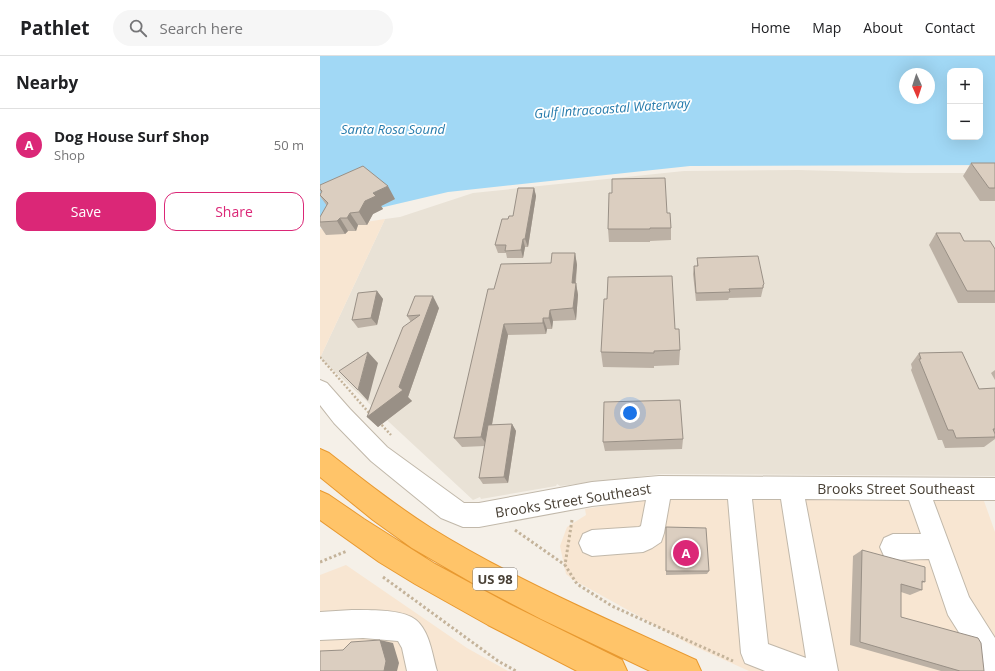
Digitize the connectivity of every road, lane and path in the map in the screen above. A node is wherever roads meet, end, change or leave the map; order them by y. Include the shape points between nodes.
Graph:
1 (320, 357) edge
2 (320, 389) edge
3 (396, 440) dead end
4 (320, 461) edge
5 (659, 487) junction
6 (739, 487) junction
7 (792, 487) junction
8 (917, 488) junction
9 (994, 493) edge
10 (320, 504) edge
11 (487, 514) junction
12 (592, 543) dead end
13 (937, 546) junction
14 (893, 547) dead end
15 (353, 555) dead end
16 (320, 562) edge
17 (565, 565) dead end
18 (378, 574) dead end
19 (320, 626) edge
20 (422, 671) edge
21 (516, 671) edge
22 (611, 671) edge
23 (685, 671) edge
24 (802, 671) edge
25 (824, 671) edge
26 (995, 671) edge

1 - 3 path
2 - 11 street, Brooks Street Southeast via 379,454 450,509 463,515
4 - 23 highway, US 98 via 358,493 434,545 548,608
5 - 6 street, Brooks Street Southeast
5 - 11 street, Brooks Street Southeast via 592,494
5 - 12 street via 652,533 643,539
6 - 7 street, Brooks Street Southeast
6 - 24 street via 755,653
7 - 8 street, Brooks Street Southeast
7 - 25 street
8 - 9 street, Brooks Street Southeast
8 - 13 street
10 - 22 highway, US 98 via 406,564
11 - 17 path via 516,530
13 - 14 street
13 - 26 street via 958,605 989,654
15 - 16 path via 347,551
18 - 21 path via 498,661
19 - 20 street via 368,624 391,625 406,629 415,642

